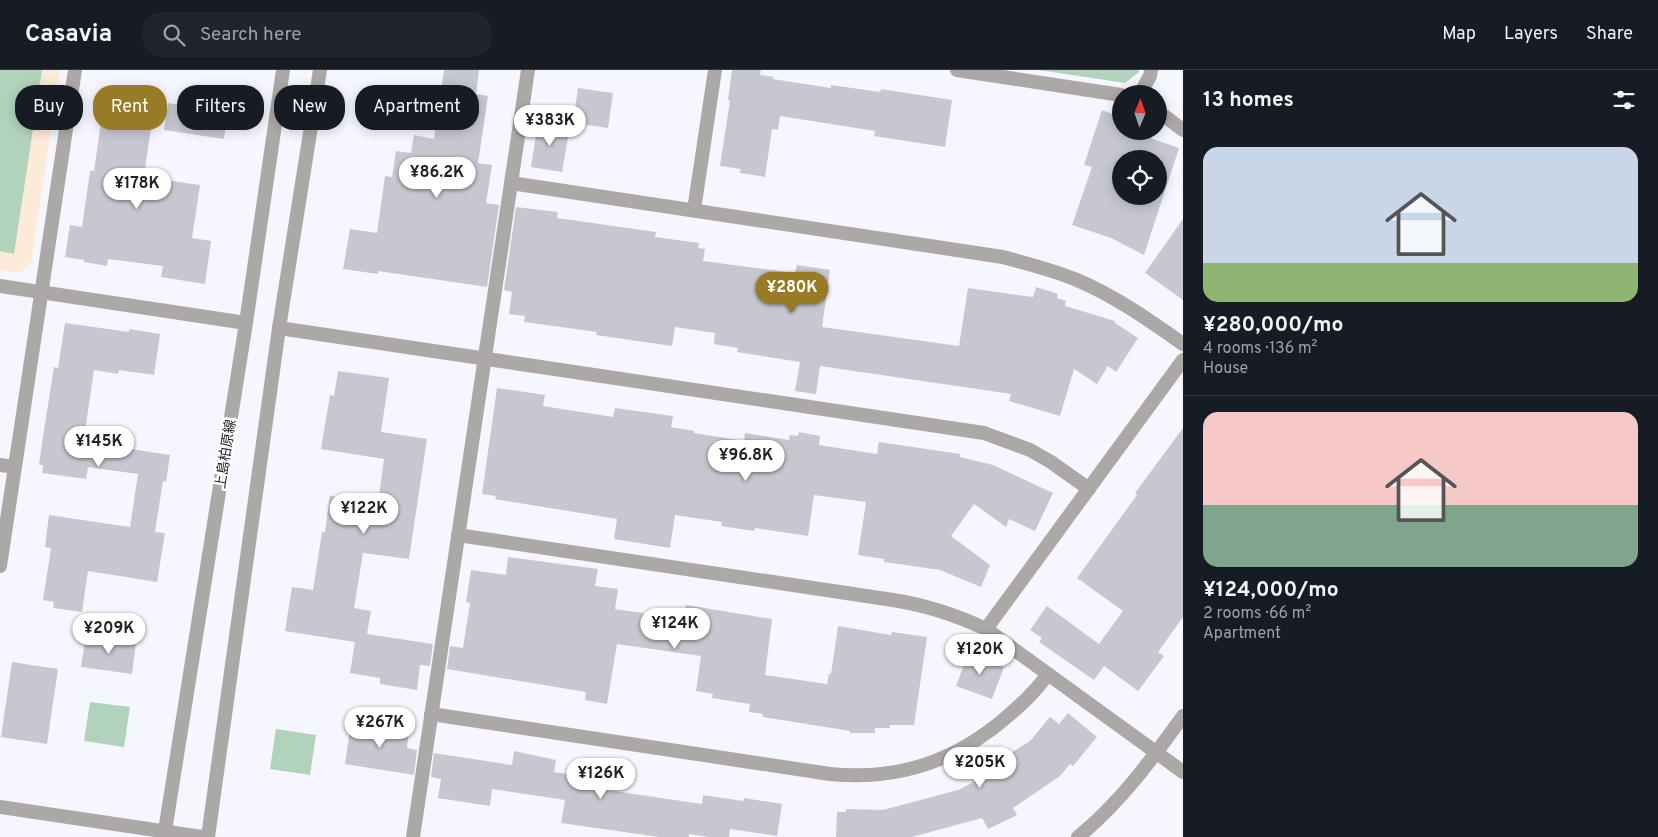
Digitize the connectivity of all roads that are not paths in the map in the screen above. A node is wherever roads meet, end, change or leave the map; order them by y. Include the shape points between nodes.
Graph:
1 (75, 70) edge
2 (282, 70) edge
3 (320, 70) edge
4 (528, 70) edge
5 (715, 70) edge
6 (957, 70) edge
7 (1151, 70) edge
8 (1145, 85) edge
9 (1112, 93) edge
10 (1168, 119) edge
11 (1183, 130) edge
12 (510, 183) junction
13 (694, 210) junction
14 (0, 286) edge
15 (41, 292) junction
16 (246, 323) junction
17 (279, 328) junction
18 (1183, 344) edge
19 (484, 358) junction
20 (1183, 360) edge
21 (0, 465) edge
22 (15, 467) junction
23 (1088, 489) junction
24 (458, 535) junction
25 (0, 566) edge
26 (986, 629) junction
27 (1048, 674) junction
28 (431, 714) junction
29 (1183, 716) edge
30 (1156, 752) junction
31 (1183, 772) edge
32 (0, 807) edge
33 (165, 834) edge
34 (202, 837) edge
35 (208, 837) edge
36 (412, 837) edge
37 (1078, 837) edge

1 - 15 street
2 - 16 street, 上島柏原線
3 - 17 street
4 - 12 street
5 - 13 street
6 - 9 street
7 - 8 street
10 - 11 street
12 - 13 street
12 - 19 street
13 - 18 street via 964,250 1040,267 1112,297
14 - 15 street
15 - 16 street
15 - 22 street
16 - 33 street, 上島柏原線
17 - 19 street
17 - 35 street
19 - 23 street via 984,434 1030,450
19 - 24 street
20 - 23 street
21 - 22 street
22 - 25 street
23 - 26 street
24 - 26 street via 903,601 950,614
24 - 28 street
26 - 27 street
27 - 28 street via 1035,692 968,746 912,769 871,775 830,774
27 - 30 street
28 - 36 street
29 - 30 street
30 - 31 street
30 - 37 street via 1116,802
32 - 33 street
33 - 34 street

